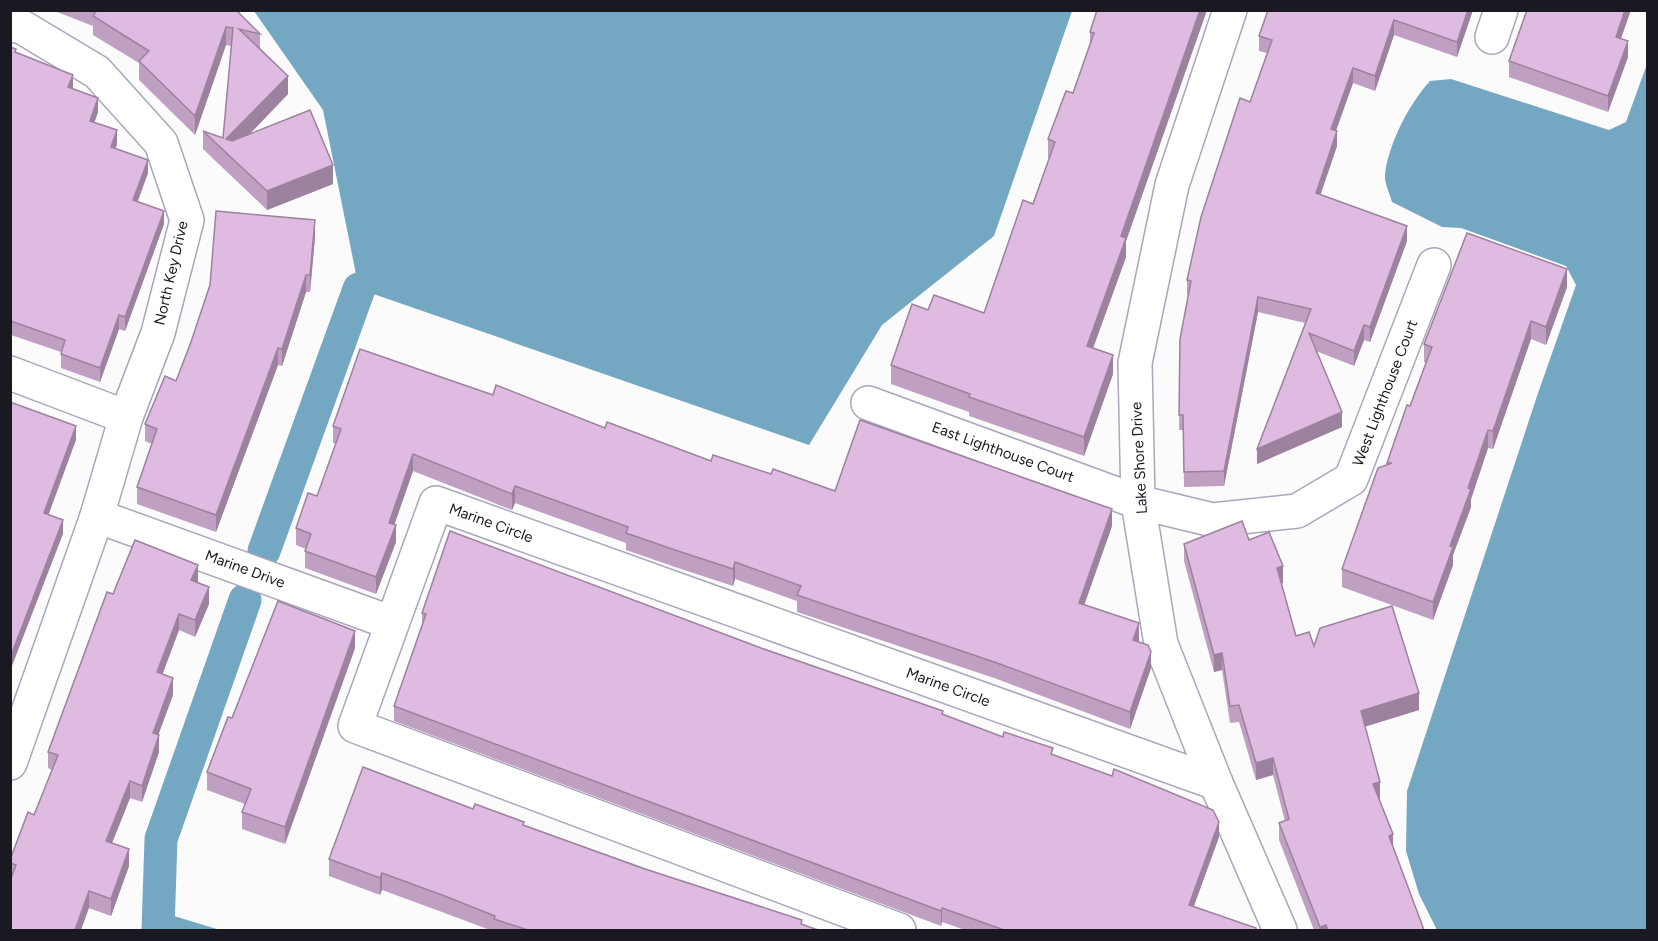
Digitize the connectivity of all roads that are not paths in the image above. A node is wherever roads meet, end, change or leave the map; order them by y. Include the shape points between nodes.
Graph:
1 (1230, 10) edge
2 (10, 25) edge
3 (1434, 266) dead end
4 (10, 373) edge
5 (868, 403) dead end
6 (126, 417) junction
7 (1138, 502) junction
8 (97, 516) junction
9 (392, 623) junction
10 (10, 763) edge
11 (1216, 783) junction
12 (899, 930) edge
13 (1280, 930) edge

1 - 7 street, Lake Shore Drive via 1172,184 1135,363
2 - 6 street, North Key Drive via 22,27 97,72 113,89 161,143 187,220 158,333
3 - 7 street, West Lighthouse Court via 1351,479 1297,512 1213,520
4 - 6 street
5 - 7 street, East Lighthouse Court
6 - 8 street
7 - 11 street, Lake Shore Drive via 1161,644
8 - 9 street, Marine Drive
8 - 10 street
9 - 11 street, Marine Circle via 436,502
9 - 12 street, Marine Circle via 354,726
11 - 13 street, Lake Shore Drive

